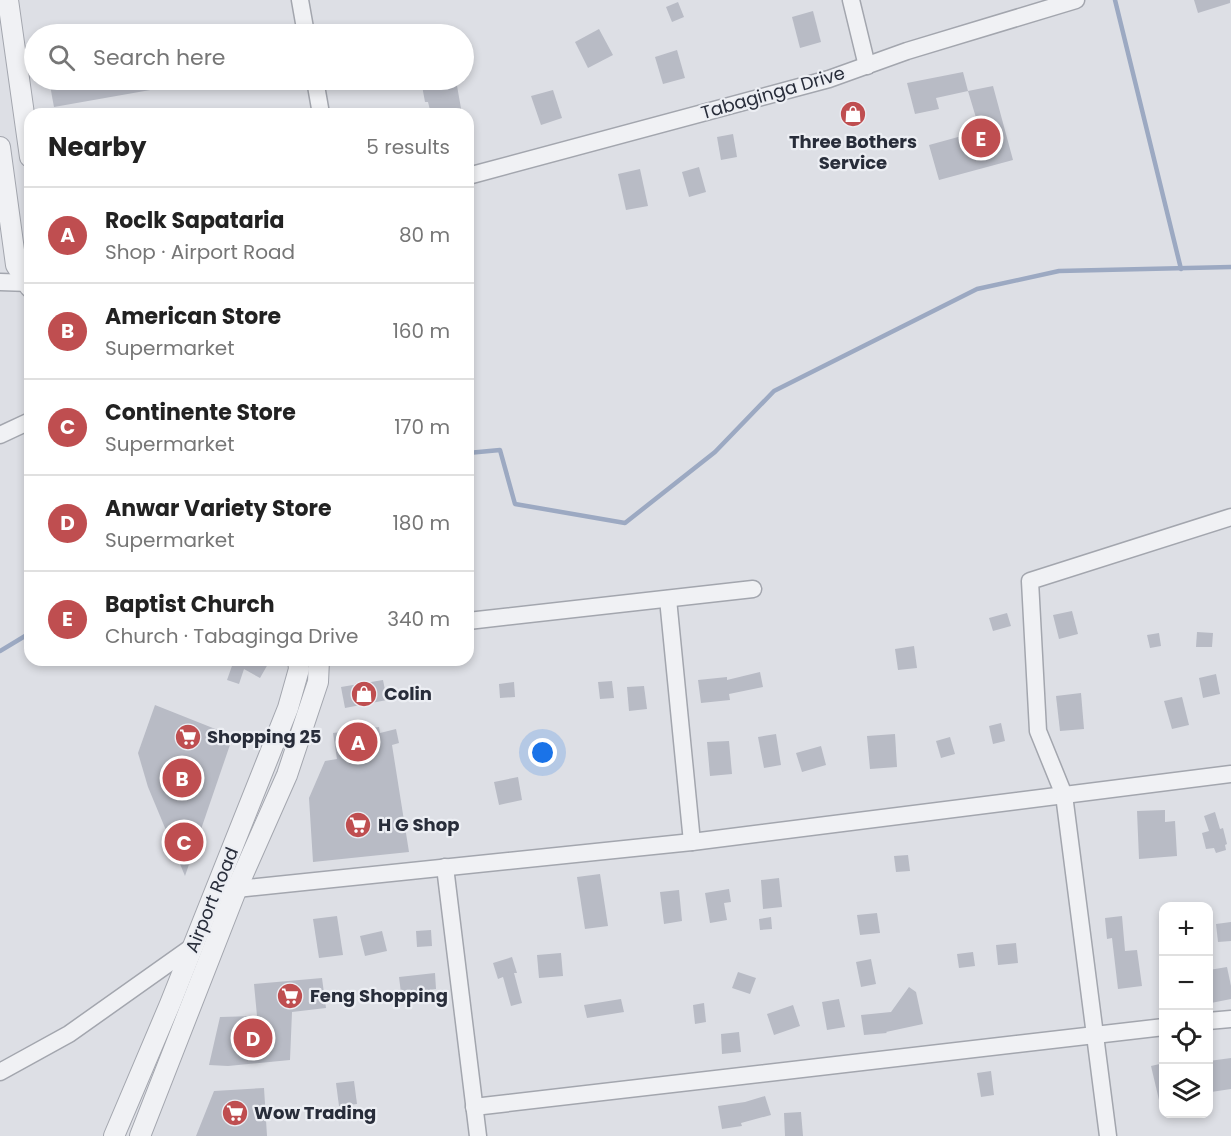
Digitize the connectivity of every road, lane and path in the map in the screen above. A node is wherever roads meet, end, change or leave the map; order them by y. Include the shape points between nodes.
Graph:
1 (8, 0) edge
2 (300, 0) edge
3 (851, 0) edge
4 (1076, 0) edge
5 (304, 24) edge
6 (867, 66) junction
7 (317, 90) edge
8 (320, 108) edge
9 (24, 113) edge
10 (0, 147) edge
11 (474, 174) edge
12 (24, 277) edge
13 (0, 282) edge
14 (24, 284) edge
15 (24, 424) edge
16 (0, 435) edge
17 (1231, 517) edge
18 (753, 589) dead end
19 (668, 599) junction
20 (474, 620) edge
21 (299, 666) edge
22 (319, 666) edge
23 (1231, 774) edge
24 (1064, 795) junction
25 (692, 842) junction
26 (445, 867) junction
27 (237, 888) junction
28 (214, 892) junction
29 (224, 924) junction
30 (192, 947) junction
31 (1231, 1019) edge
32 (1213, 1021) edge
33 (1159, 1028) edge
34 (1095, 1035) junction
35 (0, 1072) edge
36 (474, 1107) junction
37 (114, 1136) edge
38 (140, 1136) edge
39 (478, 1136) edge
40 (1108, 1136) edge

1 - 9 street
2 - 5 street
3 - 6 street
4 - 6 street, Tabaginga Drive
6 - 11 street, Tabaginga Drive
7 - 8 street
10 - 12 street via 16,265
13 - 14 street
15 - 16 street
17 - 24 street via 1030,580 1038,731
18 - 19 street
19 - 20 street
19 - 25 street
21 - 28 street, Airport Road via 288,708
22 - 27 street, Airport Road via 318,682 287,775
23 - 24 street
24 - 25 street
24 - 34 street
25 - 26 street
26 - 27 street
26 - 36 street
27 - 28 street
27 - 29 street, Airport Road
28 - 30 street, Airport Road
29 - 30 street
29 - 38 street, Airport Road
30 - 35 street via 69,1034
30 - 37 street, Airport Road
31 - 32 street
33 - 34 street
34 - 36 street
34 - 40 street
36 - 39 street

